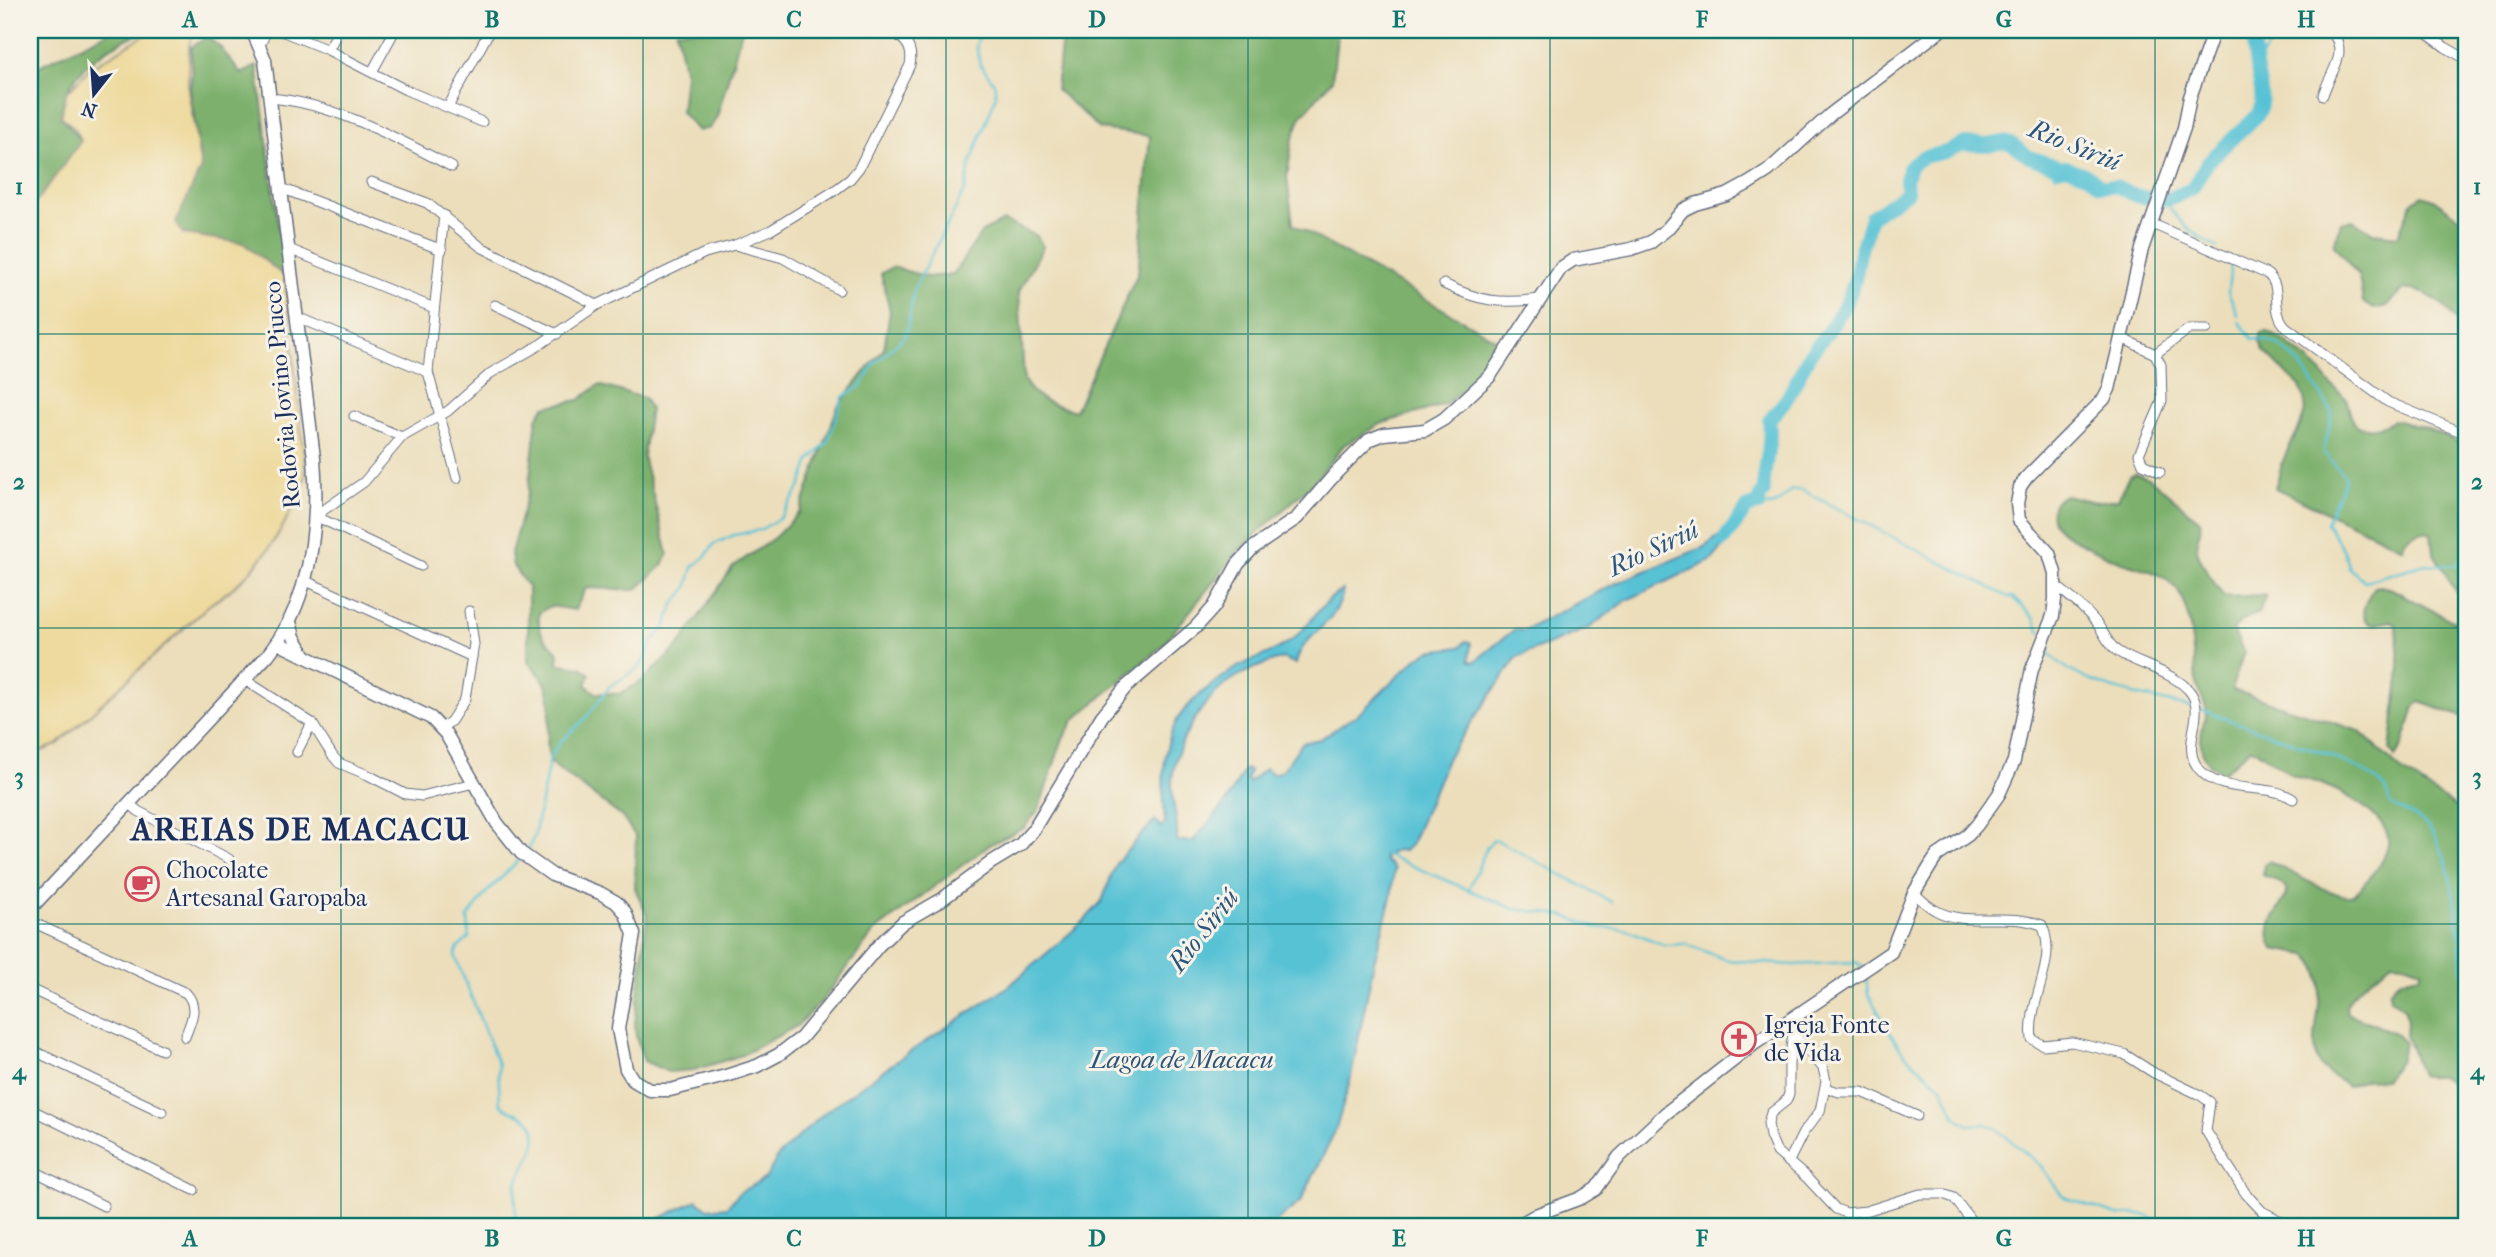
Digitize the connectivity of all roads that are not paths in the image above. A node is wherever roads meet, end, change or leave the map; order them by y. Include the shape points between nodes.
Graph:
1 (252, 30) edge
2 (267, 30) edge
3 (279, 30) edge
4 (339, 30) edge
5 (395, 30) edge
6 (490, 30) edge
7 (884, 30) edge
8 (1941, 30) edge
9 (2214, 30) edge
10 (2330, 30) edge
11 (2422, 30) edge
12 (260, 45) junction
13 (328, 50) junction
14 (2466, 59) edge
15 (372, 72) junction
16 (2323, 95) dead end
17 (270, 98) junction
18 (448, 107) junction
19 (482, 122) dead end
20 (452, 167) dead end
21 (371, 181) dead end
22 (281, 188) junction
23 (444, 215) junction
24 (2150, 223) junction
25 (735, 245) junction
26 (289, 249) junction
27 (442, 250) junction
28 (1444, 284) dead end
29 (839, 290) dead end
30 (1540, 299) junction
31 (495, 305) dead end
32 (597, 305) junction
33 (434, 308) junction
34 (297, 317) junction
35 (2207, 329) dead end
36 (558, 334) junction
37 (2122, 338) junction
38 (2155, 354) junction
39 (428, 372) junction
40 (440, 415) junction
41 (354, 416) dead end
42 (2466, 434) edge
43 (402, 437) junction
44 (2160, 472) dead end
45 (457, 478) dead end
46 (315, 516) junction
47 (421, 566) dead end
48 (304, 580) junction
49 (2055, 585) junction
50 (469, 611) dead end
51 (290, 622) junction
52 (278, 643) junction
53 (306, 656) junction
54 (472, 657) junction
55 (245, 680) junction
56 (312, 723) junction
57 (442, 728) junction
58 (297, 752) dead end
59 (474, 783) junction
60 (2293, 799) dead end
61 (129, 803) junction
62 (229, 859) dead end
63 (1914, 893) junction
64 (30, 909) edge
65 (30, 921) edge
66 (30, 989) edge
67 (1790, 1028) junction
68 (185, 1037) dead end
69 (30, 1049) edge
70 (162, 1050) dead end
71 (1825, 1088) junction
72 (30, 1109) edge
73 (162, 1112) dead end
74 (1917, 1116) dead end
75 (1789, 1161) junction
76 (30, 1169) edge
77 (194, 1190) dead end
78 (104, 1206) dead end
79 (1515, 1227) edge
80 (1976, 1227) edge
81 (2292, 1227) edge

1 - 12 street, Rodovia Jovino Piucco
2 - 12 street
3 - 13 street
4 - 13 street
5 - 15 street
6 - 18 street
7 - 25 street via 908,44 912,56 859,168 834,191 771,230
8 - 30 street via 1831,114 1768,171 1727,195 1683,211 1651,242 1573,260 1561,268
9 - 24 street
10 - 16 street via 2341,51
11 - 14 street
12 - 17 street, Rodovia Jovino Piucco
13 - 15 street
15 - 18 street
17 - 20 street via 366,125
17 - 22 street, Rodovia Jovino Piucco
18 - 19 street
21 - 23 street via 427,203
22 - 26 street, Rodovia Jovino Piucco
22 - 27 street
23 - 27 street
23 - 32 street via 481,247
24 - 37 street
24 - 42 street via 2267,274 2273,279 2277,312 2286,327 2388,402
25 - 29 street via 783,258
25 - 32 street via 705,253
26 - 33 street
26 - 34 street, Rodovia Jovino Piucco
27 - 33 street
28 - 30 street via 1488,301
30 - 59 street via 1490,376 1444,419 1425,429 1369,440 1297,518 1253,548 1238,564 1214,607 1126,687 1102,716 1020,845 903,922 801,1038 757,1066 670,1090 650,1090 633,1080 626,1069 618,1029 633,947 631,922 615,902 552,875 521,853
31 - 36 street
32 - 36 street
33 - 39 street
34 - 39 street
34 - 46 street, Rodovia Jovino Piucco via 313,448
35 - 38 street via 2189,329
36 - 40 street via 491,373
37 - 38 street
37 - 49 street via 2104,399 2026,478 2017,497 2020,520 2053,562
38 - 44 street via 2161,365 2162,401 2139,454 2143,464
39 - 40 street
40 - 43 street
40 - 45 street
41 - 43 street
43 - 46 street via 364,482
46 - 47 street
46 - 48 street, Rodovia Jovino Piucco
48 - 51 street, Rodovia Jovino Piucco
48 - 54 street
49 - 60 street via 2084,609 2117,650 2174,679 2191,694 2196,706 2190,748 2200,770 2216,781 2284,793
49 - 63 street via 2053,616 2032,669 2014,761 1999,794 1968,835 1937,856
50 - 54 street
51 - 52 street, Rodovia Jovino Piucco
51 - 53 street
52 - 53 street
52 - 55 street, Rodovia Jovino Piucco
53 - 57 street via 424,714
54 - 57 street via 463,705
55 - 56 street
55 - 61 street, Rodovia Jovino Piucco
56 - 58 street
56 - 59 street via 339,763 405,794 422,796
57 - 59 street
61 - 62 street
61 - 64 street, Rodovia Jovino Piucco
63 - 67 street via 1891,952
63 - 81 street via 1934,910 1956,917 2015,917 2042,925 2048,946 2030,1026 2032,1039 2043,1045 2072,1042 2124,1054 2200,1094 2210,1102 2206,1131 2246,1194 2262,1212
65 - 68 street via 186,993 194,1011
66 - 70 street
67 - 71 street via 1823,1068
67 - 75 street via 1789,1094 1768,1123 1774,1147
67 - 79 street via 1729,1062 1666,1113 1619,1157 1596,1189
69 - 73 street
71 - 74 street via 1862,1093
71 - 75 street via 1819,1111
72 - 77 street
75 - 80 street via 1836,1209 1846,1213 1920,1194 1943,1194 1954,1198
76 - 78 street

